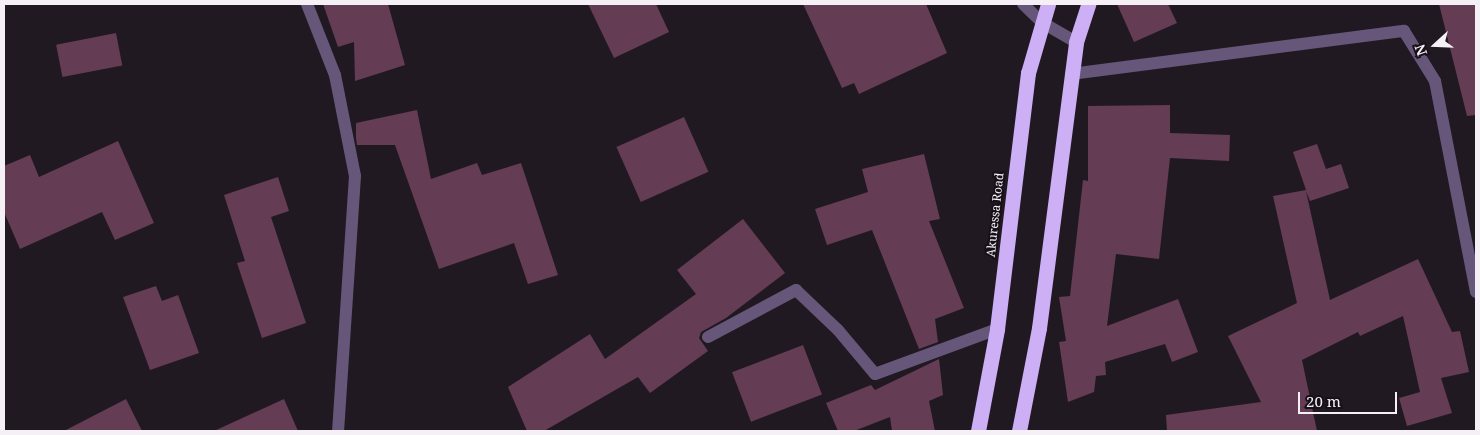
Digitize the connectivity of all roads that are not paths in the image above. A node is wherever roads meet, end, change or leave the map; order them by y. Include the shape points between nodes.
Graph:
1 (307, 4) edge
2 (1023, 4) edge
3 (1048, 4) edge
4 (1088, 4) edge
5 (1043, 23) junction
6 (1076, 42) junction
7 (1071, 74) junction
8 (1476, 292) edge
9 (998, 329) junction
10 (708, 337) dead end
11 (338, 431) edge
12 (978, 431) edge
13 (1019, 431) edge

1 - 11 street via 335,75 355,176
2 - 5 street
3 - 5 highway, Akuressa Road
4 - 6 highway
5 - 6 street
5 - 9 highway, Akuressa Road via 1028,73 1020,124
6 - 7 highway
7 - 8 street via 1404,31 1435,80
7 - 13 highway via 1039,328
9 - 10 street via 875,374 838,330 796,290
9 - 12 highway, Akuressa Road

